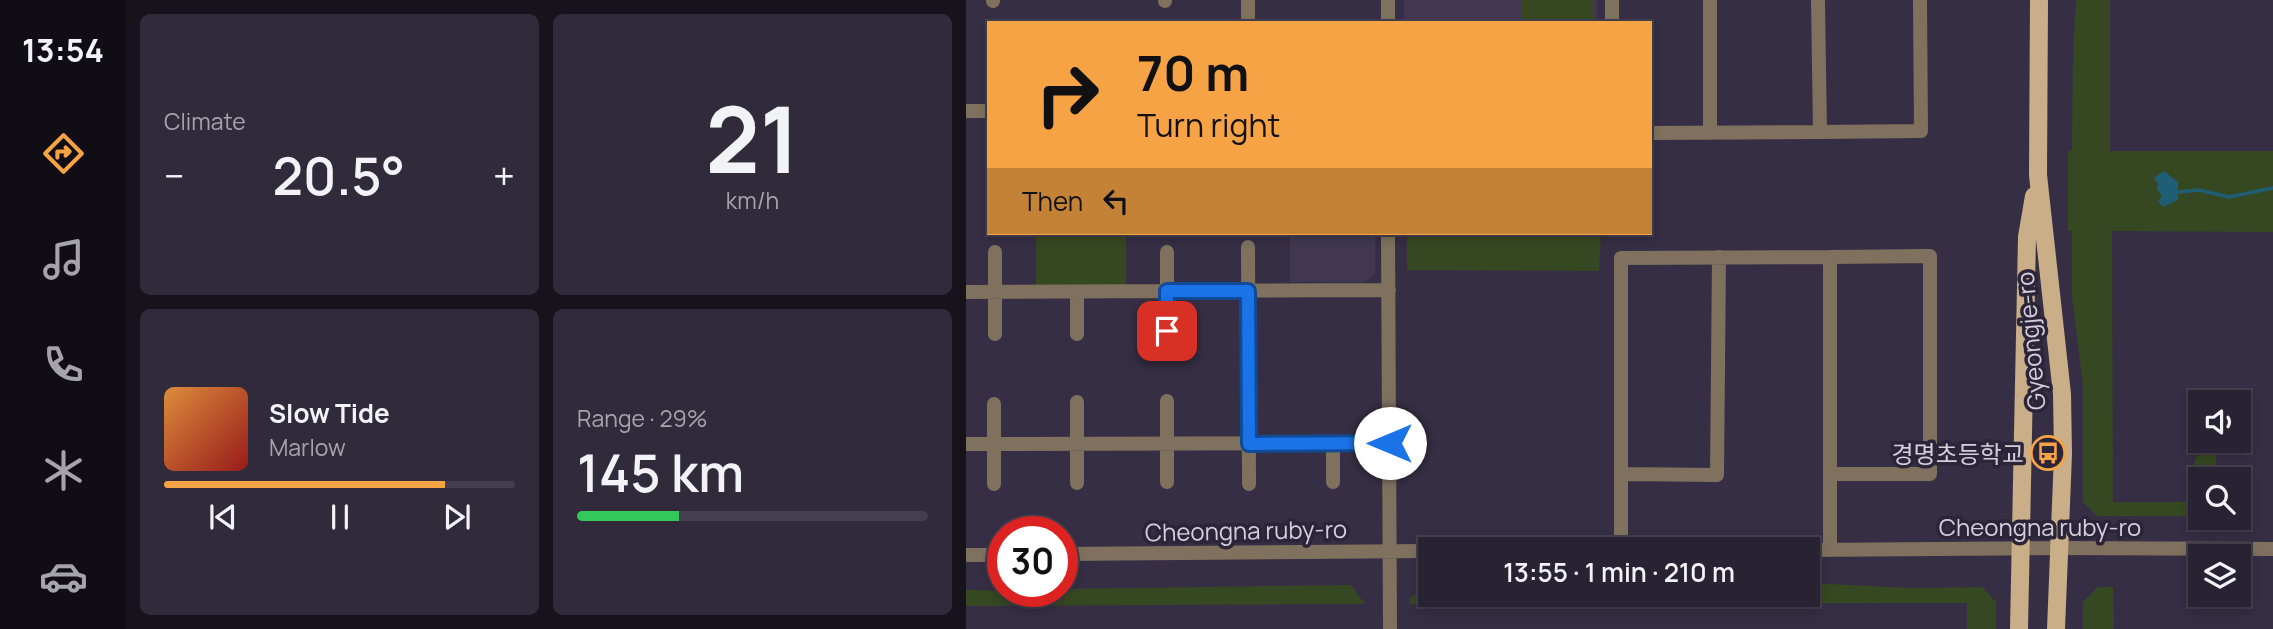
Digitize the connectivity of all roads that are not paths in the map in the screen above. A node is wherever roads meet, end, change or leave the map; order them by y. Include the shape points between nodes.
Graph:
1 (1248, 0) edge
2 (1388, 0) edge
3 (1612, 0) edge
4 (1710, 0) edge
5 (1818, 0) edge
6 (1920, 0) edge
7 (2039, 0) edge
8 (1248, 21) edge
9 (1388, 21) edge
10 (1612, 21) edge
11 (966, 111) edge
12 (987, 111) edge
13 (1710, 132) junction
14 (1819, 132) junction
15 (1652, 133) edge
16 (2038, 175) junction
17 (1388, 235) edge
18 (1248, 247) dead end
19 (995, 252) dead end
20 (1167, 252) dead end
21 (1719, 257) junction
22 (1830, 257) junction
23 (1388, 290) junction
24 (1167, 291) junction
25 (1248, 291) junction
26 (966, 292) edge
27 (995, 292) junction
28 (1077, 292) junction
29 (1167, 331) dead end
30 (995, 334) dead end
31 (1077, 334) dead end
32 (1077, 401) dead end
33 (1167, 401) dead end
34 (994, 404) dead end
35 (1333, 443) junction
36 (1390, 443) junction
37 (966, 444) edge
38 (994, 444) junction
39 (1077, 444) junction
40 (1167, 444) junction
41 (1249, 444) junction
42 (1621, 474) junction
43 (1829, 474) junction
44 (1167, 482) dead end
45 (1333, 482) dead end
46 (1077, 483) dead end
47 (994, 484) dead end
48 (1249, 484) dead end
49 (1621, 537) edge
50 (2059, 548) junction
51 (2273, 549) edge
52 (1820, 550) edge
53 (1830, 550) junction
54 (2020, 550) junction
55 (1389, 551) junction
56 (1418, 551) edge
57 (1078, 554) edge
58 (966, 555) edge
59 (987, 555) edge
60 (1390, 629) edge
61 (2017, 629) edge
62 (2056, 629) edge

1 - 8 street
2 - 9 street
3 - 10 street
4 - 13 street
5 - 14 street
6 - 14 street via 1921,131
7 - 16 main road, Gyeongje-ro
11 - 12 street
13 - 14 street
13 - 15 street
16 - 50 main road, Gyeongje-ro via 2062,394
16 - 54 main road, Gyeongje-ro via 2027,237
17 - 23 street
18 - 25 street
19 - 27 street
20 - 24 street
21 - 22 street
21 - 42 street via 1621,258
21 - 42 street via 1717,475
22 - 43 street
22 - 43 street via 1930,256 1930,474
23 - 25 street
23 - 36 street
24 - 25 street
24 - 28 street
24 - 29 street
25 - 41 street
26 - 27 street
27 - 28 street
27 - 30 street
28 - 31 street
32 - 39 street
33 - 40 street
34 - 38 street
35 - 36 street
35 - 41 street
35 - 45 street
36 - 55 street
37 - 38 street
38 - 39 street
38 - 47 street
39 - 40 street
39 - 46 street
40 - 41 street
40 - 44 street
41 - 48 street
42 - 49 street
43 - 53 street
50 - 51 street, Cheongna ruby-ro
50 - 54 street, Cheongna ruby-ro
50 - 62 main road, Gyeongje-ro
52 - 53 street, Cheongna ruby-ro
53 - 54 street, Cheongna ruby-ro
54 - 61 main road, Gyeongje-ro
55 - 56 street, Cheongna ruby-ro
55 - 57 street, Cheongna ruby-ro
55 - 60 street
58 - 59 street

